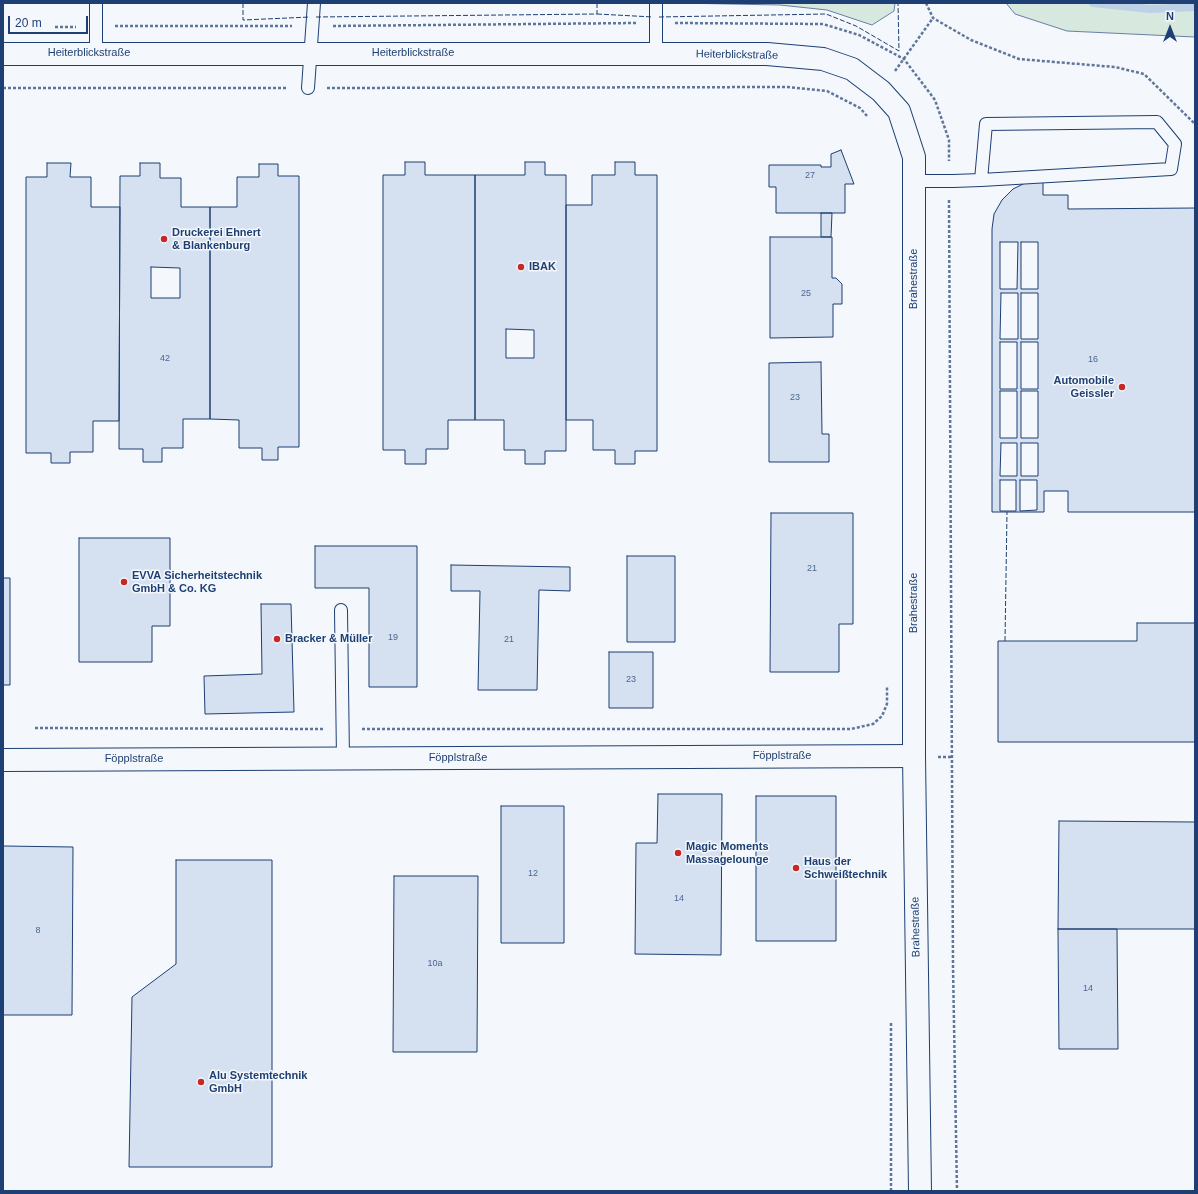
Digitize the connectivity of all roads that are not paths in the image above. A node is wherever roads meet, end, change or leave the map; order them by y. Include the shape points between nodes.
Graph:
1 (96, 3) edge
2 (314, 3) edge
3 (656, 3) edge
4 (311, 52) junction
5 (96, 53) junction
6 (3, 54) edge
7 (656, 54) junction
8 (823, 60) joint
9 (308, 88) road end
10 (981, 180) junction
11 (914, 181) junction
12 (341, 610) dead end
13 (914, 756) junction
14 (342, 759) junction
15 (3, 760) edge
16 (920, 1191) edge

1 - 5 lane
2 - 4 lane
3 - 7 lane
4 - 5 street, Heiterblickstraße
4 - 7 street, Heiterblickstraße
4 - 9 lane
5 - 6 street, Heiterblickstraße
7 - 8 street, Heiterblickstraße via 767,54
8 - 11 street, Brahestraße via 852,69 881,91 898,111 914,157
10 - 10 lane via 1171,169 1175,144 1157,122 986,124
10 - 11 lane
11 - 13 street, Brahestraße
12 - 14 lane
13 - 14 street, Föpplstraße
13 - 16 street, Brahestraße
14 - 15 street, Föpplstraße

